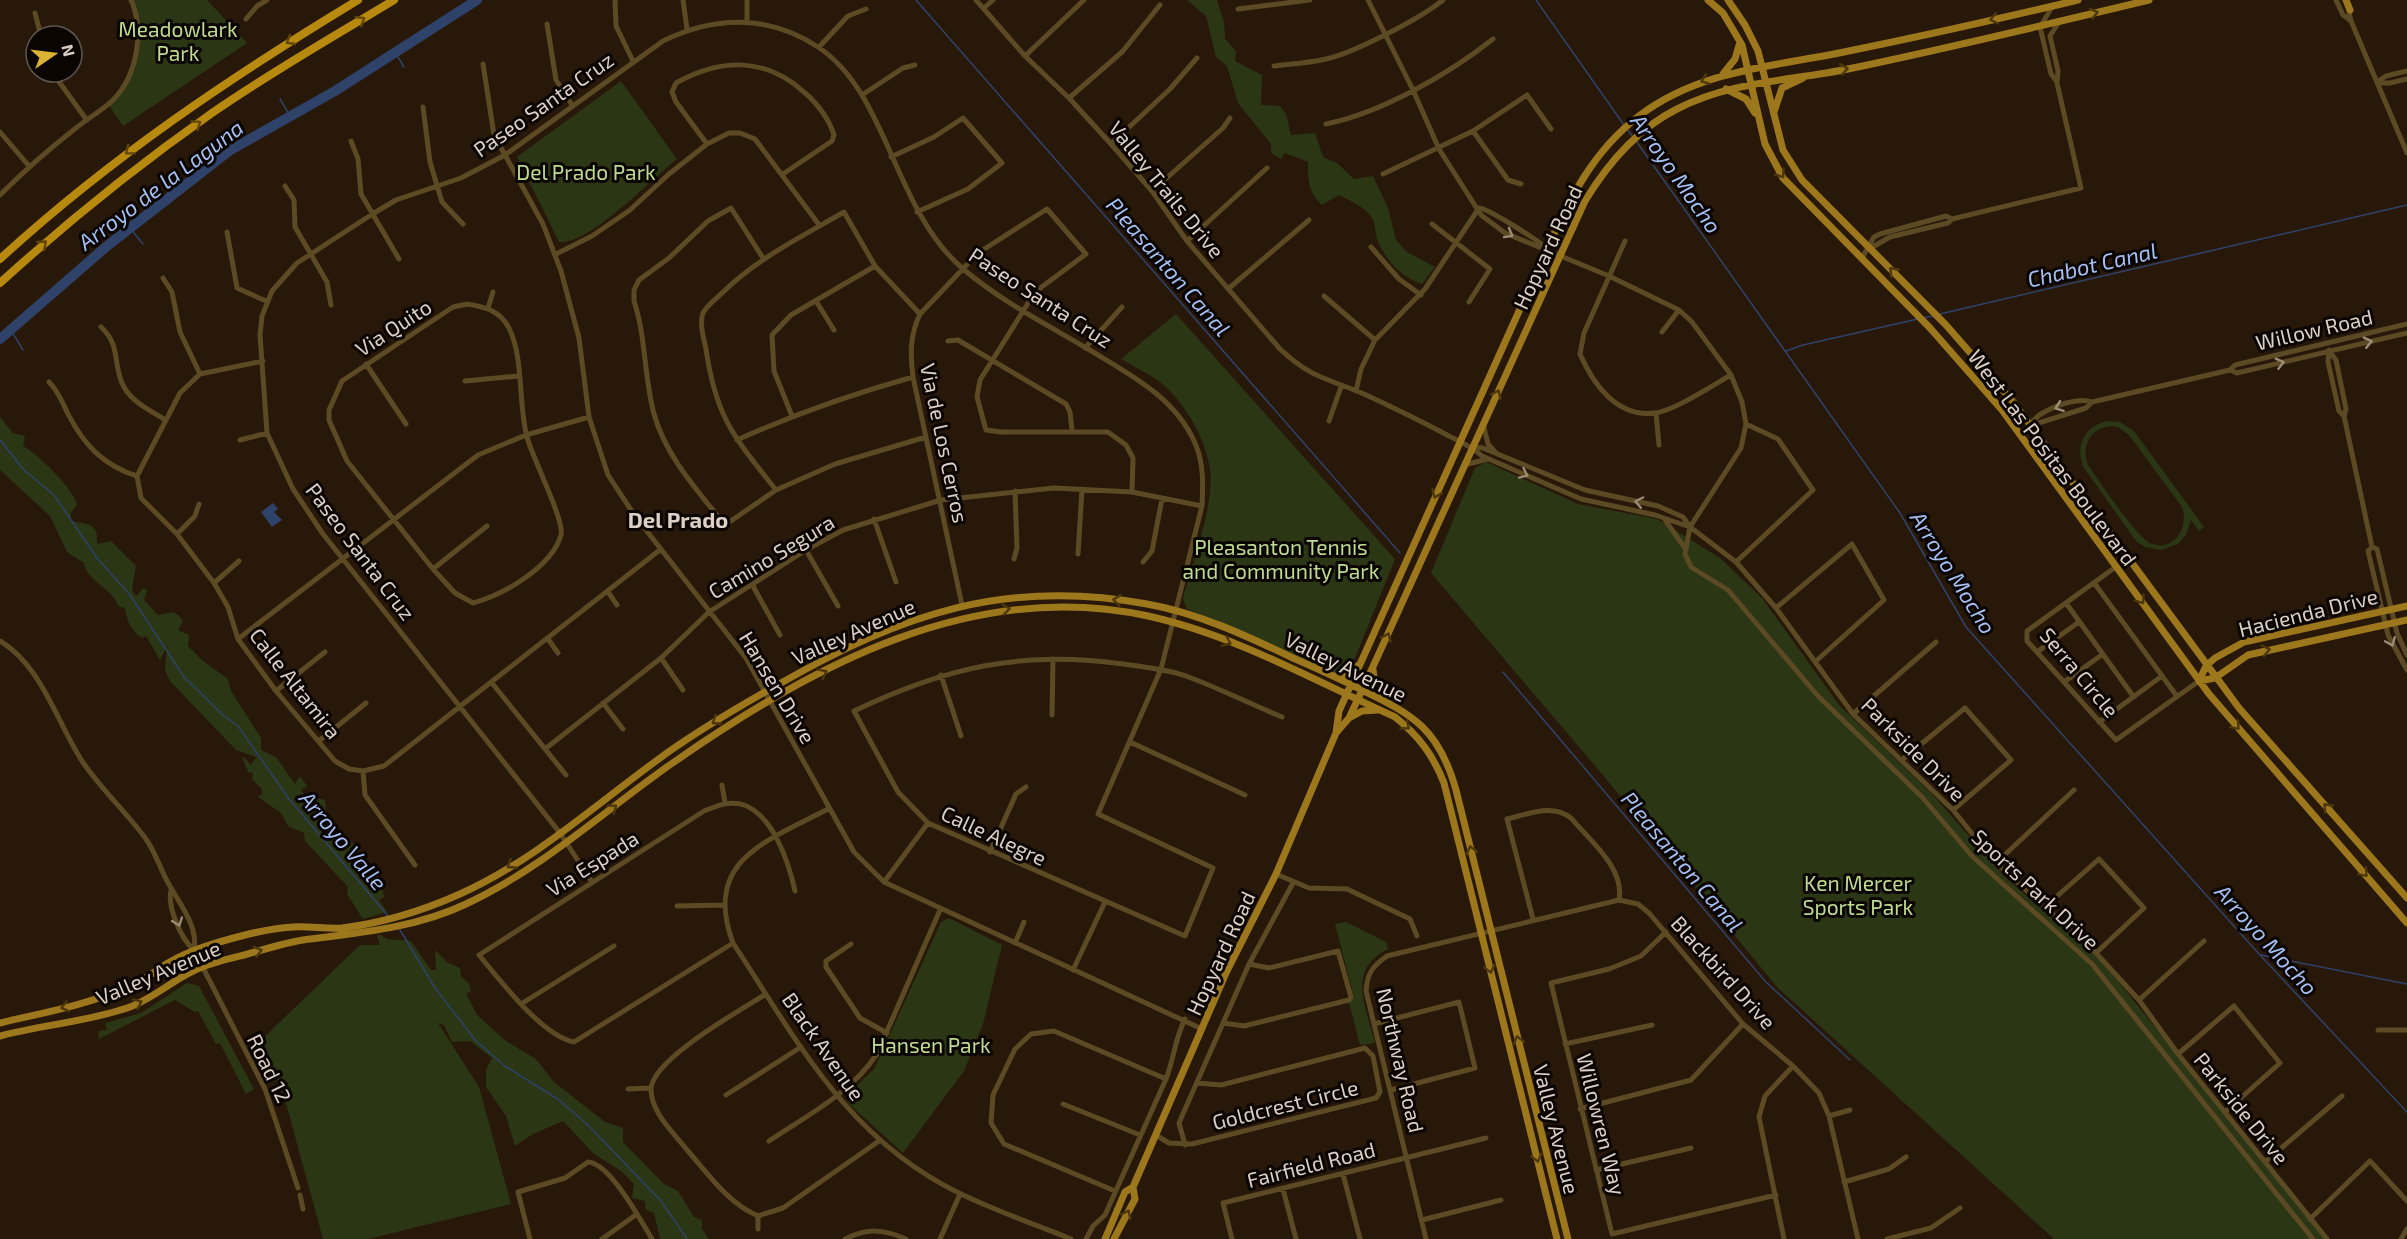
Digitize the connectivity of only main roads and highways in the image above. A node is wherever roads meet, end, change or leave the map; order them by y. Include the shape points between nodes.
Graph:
1 (358, 0) edge
2 (394, 0) edge
3 (1708, 0) edge
4 (1728, 0) edge
5 (2078, 0) edge
6 (2149, 0) edge
7 (2346, 0) edge
8 (2350, 10) road end
9 (1740, 42) junction
10 (1762, 66) junction
11 (1749, 69) junction
12 (1722, 74) junction
13 (1809, 75) junction
14 (1766, 81) junction
15 (1752, 83) junction
16 (1726, 89) junction
17 (1774, 115) junction
18 (1759, 120) junction
19 (0, 259) edge
20 (0, 283) edge
21 (2407, 606) edge
22 (2407, 620) edge
23 (1361, 664) junction
24 (2206, 666) junction
25 (1373, 667) junction
26 (1335, 676) junction
27 (2215, 678) junction
28 (2199, 681) junction
29 (1321, 683) junction
30 (1351, 684) junction
31 (1362, 690) junction
32 (1346, 694) junction
33 (1357, 700) junction
34 (1384, 700) junction
35 (1380, 710) junction
36 (1339, 711) junction
37 (1349, 718) junction
38 (1336, 734) junction
39 (2407, 898) edge
40 (2407, 923) edge
41 (375, 927) junction
42 (0, 1023) edge
43 (0, 1036) edge
44 (1133, 1187) junction
45 (1105, 1239) edge
46 (1114, 1239) edge
47 (1557, 1239) edge
48 (1568, 1239) edge

1 -> 19 highway via 174,117 83,187
20 -> 2 highway via 165,146 251,87
3 - 9 main road, West Las Positas Boulevard via 1723,13
4 - 10 main road, West Las Positas Boulevard via 1745,25
5 -> 10 main road, Hopyard Road via 1839,53
13 -> 6 main road, Hopyard Road
7 - 8 main road
9 - 11 main road, West Las Positas Boulevard
9 - 12 main road via 1735,59
10 - 11 main road, Hopyard Road
10 - 14 main road, West Las Positas Boulevard
11 - 12 main road, Hopyard Road
11 - 15 main road, West Las Positas Boulevard
12 -> 23 main road, Hopyard Road via 1693,85 1639,116 1584,174 1459,441
13 - 14 main road, Hopyard Road
13 - 17 main road via 1782,88
14 - 15 main road, Hopyard Road
14 - 17 main road, West Las Positas Boulevard
15 - 16 main road, Hopyard Road
15 - 18 main road, West Las Positas Boulevard
16 - 18 main road via 1746,99
25 -> 16 main road, Hopyard Road via 1585,201 1619,154 1647,128 1676,109
24 -> 17 main road, West Las Positas Boulevard via 2032,425 1943,322 1802,180 1783,150
18 -> 28 main road, West Las Positas Boulevard via 1765,144 1783,178 1964,364 2021,434
21 - 24 main road, Hacienda Drive via 2244,642
27 -> 22 main road, Hacienda Drive via 2248,655
23 - 26 main road
23 - 30 main road, Hopyard Road
24 - 27 main road, West Las Positas Boulevard
24 - 28 main road, Hacienda Drive
25 - 31 main road, Hopyard Road
25 - 34 main road via 1375,684
26 - 30 main road, Valley Avenue
26 -> 41 main road, Valley Avenue via 1223,627 1149,604 1083,596 1026,596 962,605 891,627 811,666 677,746 560,834 468,890
27 - 28 main road, Hacienda Drive
39 -> 27 main road, West Las Positas Boulevard
28 -> 40 main road, West Las Positas Boulevard
29 - 32 main road, Valley Avenue
29 - 36 main road via 1336,696
41 -> 29 main road, Valley Avenue via 412,922 465,905 567,843 665,768 772,701 895,638 966,616 1010,608 1070,607 1146,616 1219,638
30 - 31 main road, Valley Avenue
30 - 32 main road, Hopyard Road
31 - 33 main road, Hopyard Road
31 - 34 main road, Valley Avenue
32 - 33 main road, Valley Avenue
32 - 36 main road, Hopyard Road
33 - 35 main road, Valley Avenue
33 - 37 main road, Hopyard Road
48 -> 34 main road, Valley Avenue via 1449,766 1421,724
35 - 37 main road via 1362,711
35 -> 47 main road, Valley Avenue via 1415,733 1434,757 1444,783
36 - 38 main road, Hopyard Road
37 - 38 main road, Hopyard Road
38 - 44 main road, Hopyard Road
41 -> 42 main road, Valley Avenue via 278,928 194,950 129,987
43 -> 41 main road, Valley Avenue via 128,1008 201,967 299,941
44 - 45 main road, Hopyard Road via 1125,1192
46 -> 44 main road, Hopyard Road via 1135,1198

